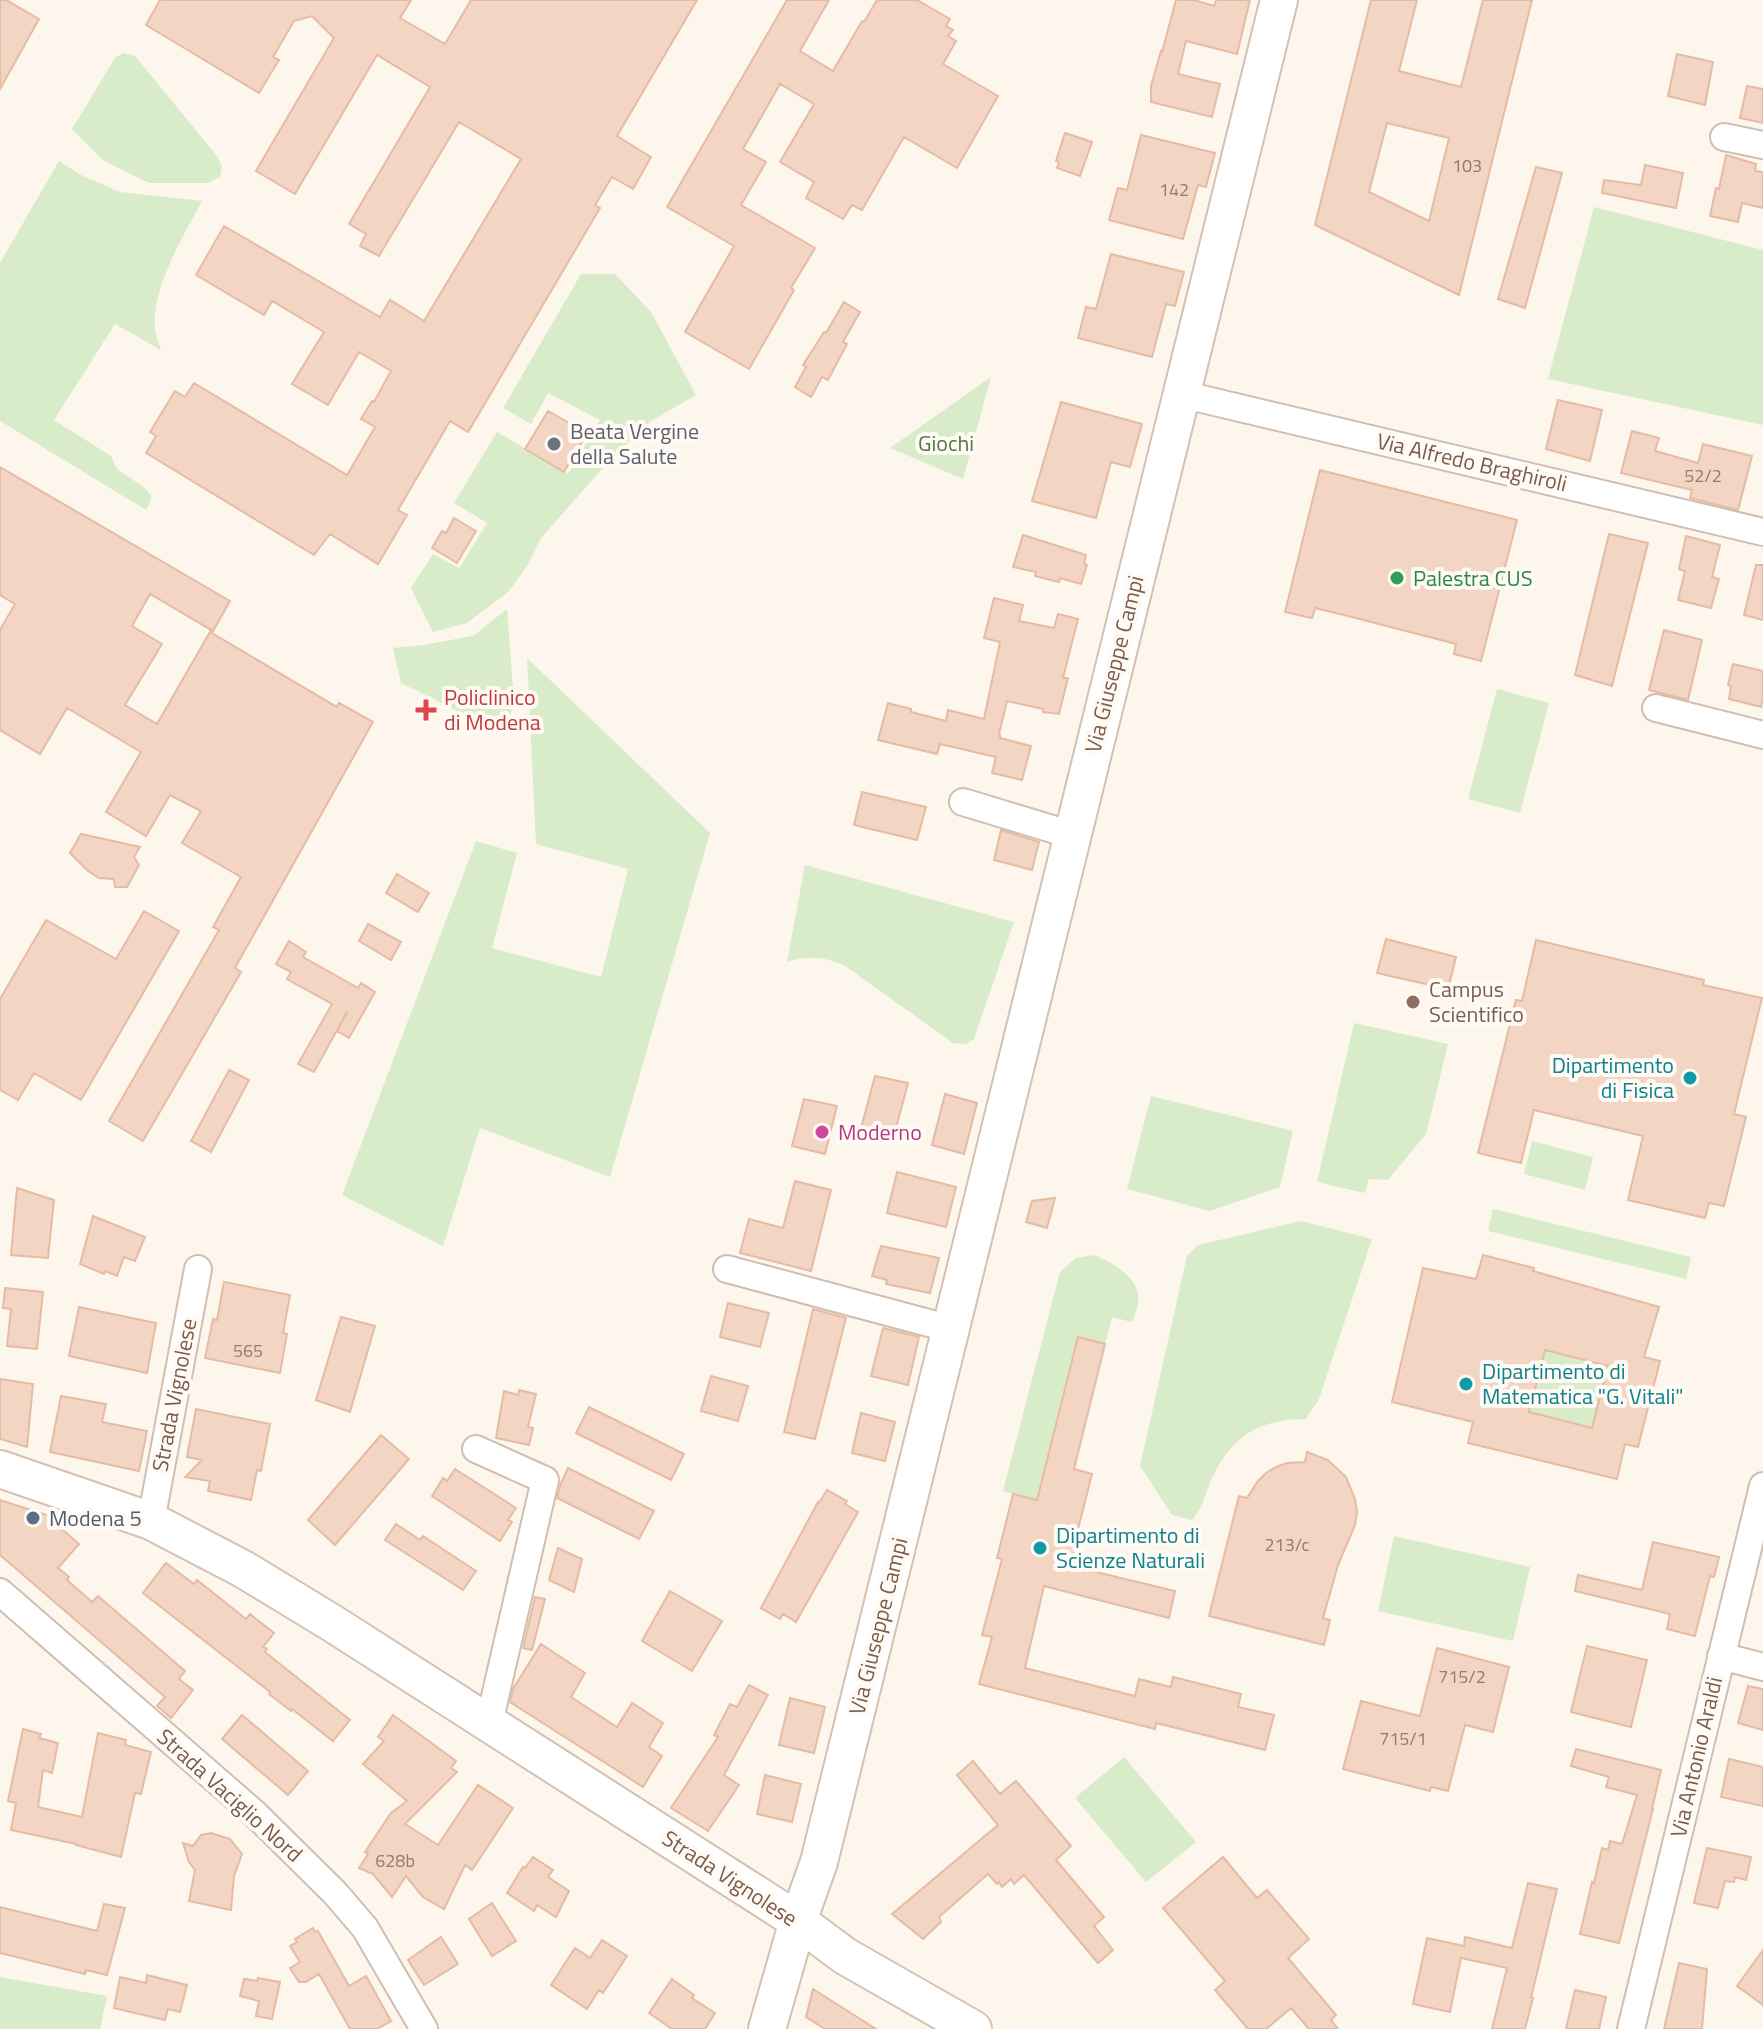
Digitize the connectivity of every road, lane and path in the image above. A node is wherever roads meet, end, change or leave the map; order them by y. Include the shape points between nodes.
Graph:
1 (1279, 0) edge
2 (1724, 137) dead end
3 (1763, 145) edge
4 (1181, 394) junction
5 (1763, 532) edge
6 (1656, 708) dead end
7 (1763, 735) edge
8 (963, 802) dead end
9 (1072, 835) junction
10 (198, 1269) dead end
11 (727, 1269) dead end
12 (951, 1329) junction
13 (476, 1449) dead end
14 (0, 1469) edge
15 (1763, 1486) edge
16 (151, 1521) junction
17 (1751, 1578) edge
18 (0, 1592) edge
19 (1721, 1656) junction
20 (1763, 1667) edge
21 (489, 1723) junction
22 (798, 1921) junction
23 (424, 2029) edge
24 (767, 2029) edge
25 (973, 2029) edge
26 (1631, 2029) edge

1 - 4 street, Via Giuseppe Campi
2 - 3 street
4 - 5 street, Via Alfredo Braghiroli
4 - 9 street, Via Giuseppe Campi
6 - 7 street
8 - 9 street
9 - 12 street, Via Giuseppe Campi
10 - 16 street, Strada Vignolese
11 - 12 street
12 - 22 street, Via Giuseppe Campi via 819,1862
13 - 21 street via 545,1480
14 - 16 street, Strada Vignolese
15 - 17 street, Via Antonio Araldi
16 - 21 street, Strada Vignolese via 243,1569
17 - 19 street, Via Antonio Araldi
18 - 23 street, Strada Vaciglio Nord via 254,1813 335,1893 365,1928
19 - 20 street
19 - 26 street, Via Antonio Araldi
21 - 22 street, Strada Vignolese
22 - 24 street, Via Giuseppe Campi
22 - 25 street, Strada Vignolese via 845,1956

